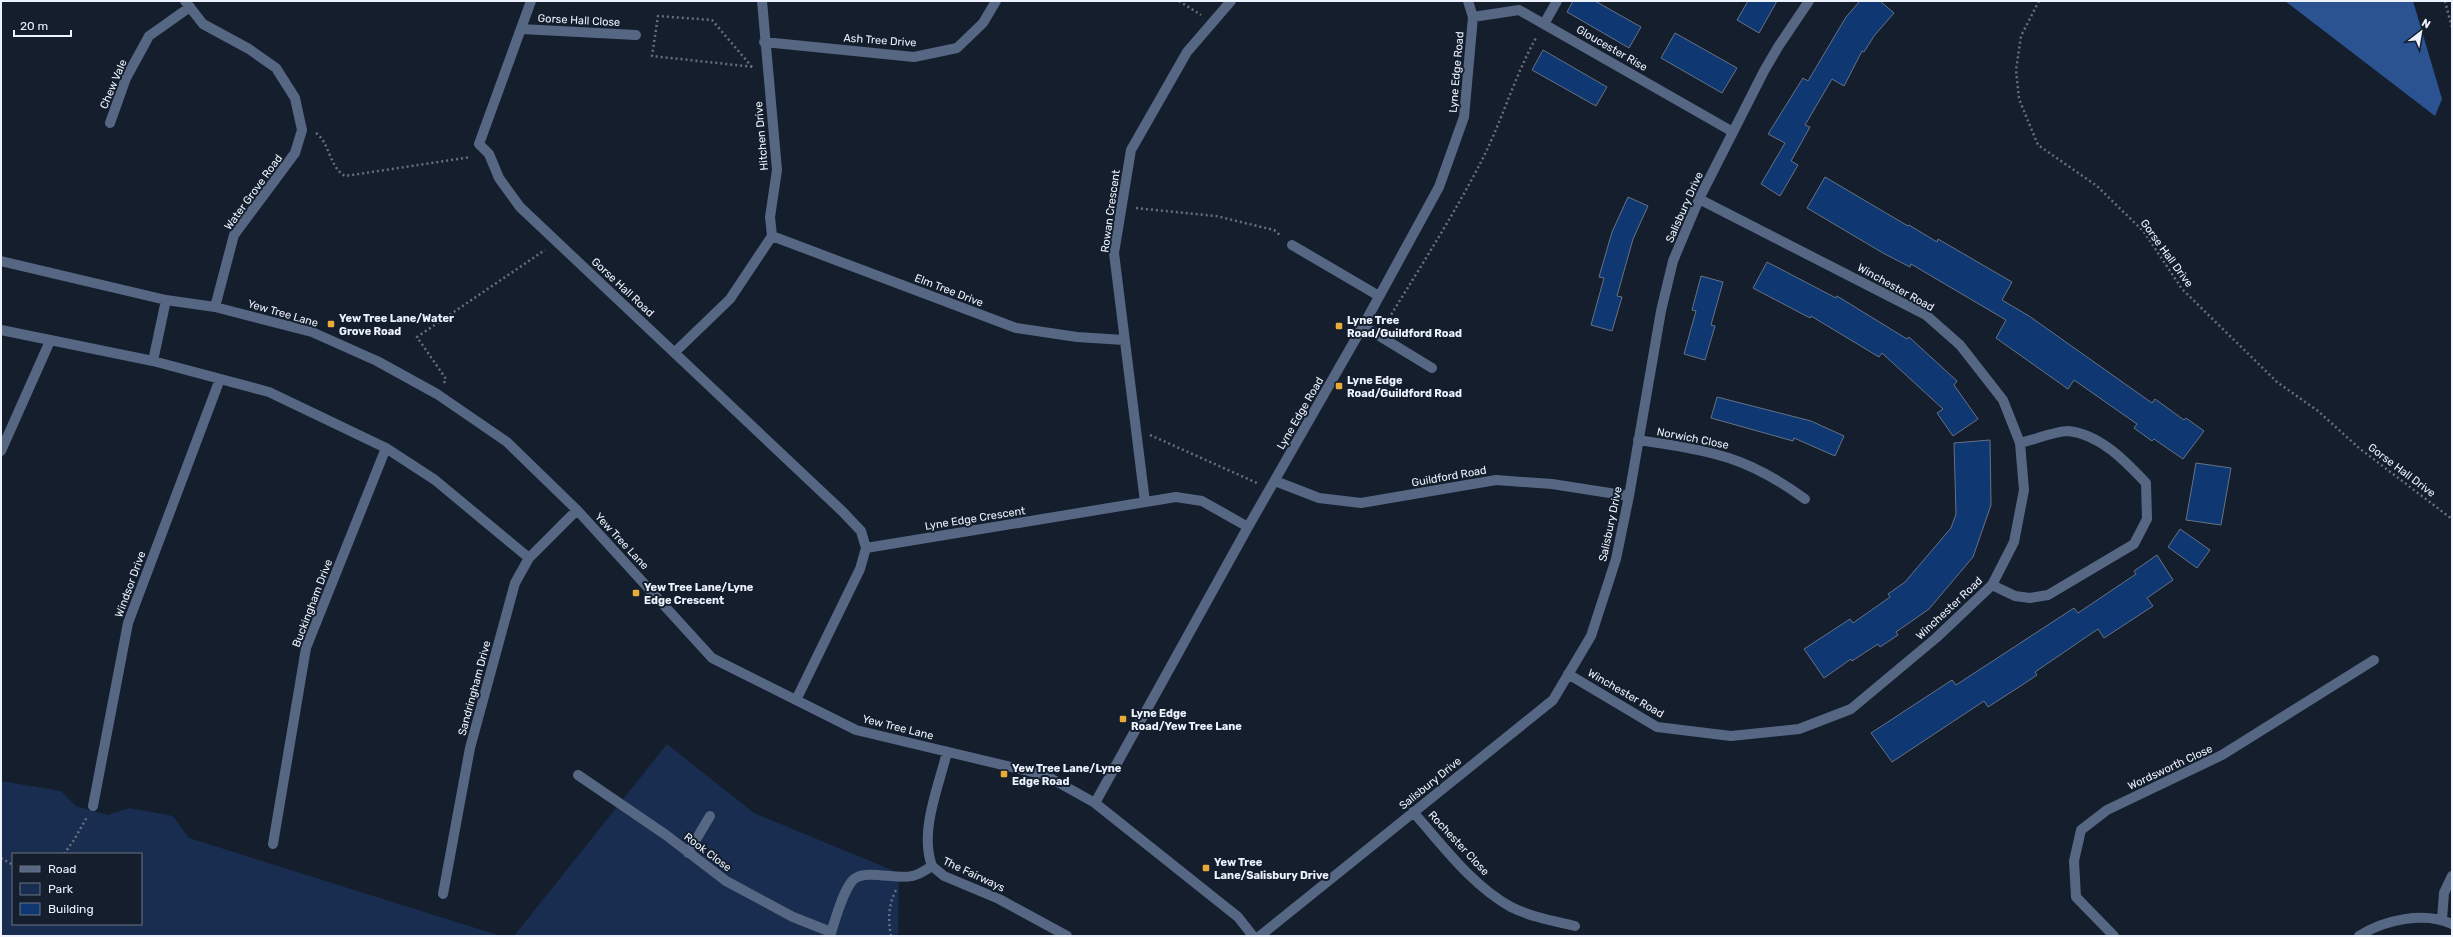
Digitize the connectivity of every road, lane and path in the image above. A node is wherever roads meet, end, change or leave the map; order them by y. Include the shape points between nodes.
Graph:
1 (531, 1) edge
2 (762, 1) edge
3 (996, 1) edge
4 (1179, 1) edge
5 (1232, 1) edge
6 (1468, 1) edge
7 (1557, 1) edge
8 (1809, 1) edge
9 (2039, 1) edge
10 (2445, 1) edge
11 (187, 4) edge
12 (1473, 17) junction
13 (1213, 22) junction
14 (1544, 24) junction
15 (2452, 28) edge
16 (521, 29) junction
17 (636, 35) dead end
18 (764, 42) junction
19 (752, 67) junction
20 (767, 69) junction
21 (110, 122) dead end
22 (302, 130) junction
23 (1733, 132) junction
24 (489, 154) junction
25 (1699, 199) junction
26 (1122, 207) junction
27 (772, 236) junction
28 (557, 242) junction
29 (1292, 245) joint
30 (1, 261) edge
31 (1379, 296) junction
32 (166, 300) junction
33 (215, 307) junction
34 (1363, 326) junction
35 (1, 330) edge
36 (1378, 335) junction
37 (1124, 340) junction
38 (50, 341) junction
39 (675, 352) junction
40 (153, 360) junction
41 (1432, 368) dead end
42 (220, 379) junction
43 (437, 394) junction
44 (1137, 434) junction
45 (1638, 440) junction
46 (2020, 443) junction
47 (386, 448) junction
48 (1, 451) edge
49 (1275, 481) junction
50 (1269, 491) junction
51 (1629, 496) junction
52 (1805, 499) dead end
53 (1145, 502) junction
54 (577, 510) junction
55 (2452, 519) edge
56 (1248, 527) junction
57 (866, 548) junction
58 (529, 558) junction
59 (1992, 585) junction
60 (2374, 660) dead end
61 (1568, 674) junction
62 (796, 700) junction
63 (947, 752) junction
64 (578, 775) dead end
65 (1094, 803) junction
66 (93, 806) joint
67 (1413, 812) junction
68 (710, 816) dead end
69 (273, 844) dead end
70 (688, 852) junction
71 (65, 853) edge
72 (1, 858) edge
73 (12, 864) edge
74 (932, 866) junction
75 (2452, 876) edge
76 (902, 878) junction
77 (443, 894) dead end
78 (2442, 919) junction
79 (2452, 924) edge
80 (1575, 926) dead end
81 (831, 934) edge
82 (892, 936) edge
83 (1067, 936) edge
84 (1252, 936) edge
85 (1260, 936) edge
86 (2114, 936) edge
87 (2359, 936) edge

1 - 16 street, Gorse Hall Road
2 - 18 street, Hitchen Drive
3 - 18 street, Ash Tree Drive via 983,23 957,48 914,57
4 - 13 path
5 - 13 street, Rowan Crescent
6 - 12 street
7 - 14 street
8 - 23 street, Salisbury Drive via 1778,47
9 - 55 path, Gorse Hall Drive via 2021,36 2016,70 2019,99 2038,145 2097,186 2134,222 2144,232 2182,289 2277,382 2318,411 2359,448
10 - 15 path
11 - 21 street, Chew Vale via 149,36 126,78
11 - 22 street, Water Grove Road via 203,24 249,49 276,68 295,98
12 - 14 street, Gloucester Rise via 1519,10
12 - 31 street, Lyne Edge Road via 1464,117 1439,187
13 - 26 street, Rowan Crescent via 1187,52 1131,150
14 - 23 street, Gloucester Rise
14 - 36 path via 1525,57 1483,157 1451,216
16 - 17 street, Gorse Hall Close
16 - 24 street, Gorse Hall Road via 479,144
18 - 20 street, Hitchen Drive
19 - 19 path via 652,56 658,16 712,20
19 - 20 path
20 - 27 street, Hitchen Drive via 777,170 770,217
22 - 24 path via 318,134 337,172 345,176
22 - 33 street, Water Grove Road via 296,152 234,235
23 - 25 street, Salisbury Drive
24 - 28 street, Gorse Hall Road via 498,178 520,207
25 - 45 street, Salisbury Drive via 1673,261 1661,311
25 - 46 street, Winchester Road via 1926,315 1960,345 2003,400
26 - 29 path via 1216,216 1274,230
26 - 37 street, Rowan Crescent via 1114,253
27 - 37 street, Elm Tree Drive via 1016,328 1077,337
27 - 39 street via 730,299
28 - 39 street, Gorse Hall Road
28 - 43 path via 417,336 446,379
29 - 31 street
30 - 32 street, Yew Tree Lane
31 - 34 street, Lyne Edge Road
32 - 33 street, Yew Tree Lane
32 - 40 street
33 - 43 street, Yew Tree Lane via 312,332 378,361
34 - 36 street
34 - 49 street, Lyne Edge Road
35 - 38 street
36 - 41 street
37 - 44 street, Rowan Crescent
38 - 40 street
38 - 48 street
39 - 57 street, Gorse Hall Road via 843,512 861,531
40 - 42 street
42 - 47 street via 268,392
42 - 66 street, Windsor Drive via 128,623
43 - 54 street, Yew Tree Lane via 507,442
44 - 50 path via 1150,434
44 - 53 street, Rowan Crescent
45 - 51 street, Salisbury Drive
45 - 52 street, Norwich Close via 1699,449 1750,464
46 - 59 street, Winchester Road via 2024,490 2014,542
46 - 59 street via 2067,431 2090,436 2120,458 2146,484 2147,519 2134,544 2048,595 2030,598 2015,596
47 - 58 street via 435,480
47 - 69 street, Buckingham Drive via 306,648
49 - 50 street, Lyne Edge Road
49 - 51 street, Guildford Road via 1319,498 1360,503 1496,480 1552,484
50 - 56 street, Lyne Edge Road
51 - 61 street, Salisbury Drive via 1616,559 1591,636
53 - 56 street, Lyne Edge Crescent via 1176,497 1190,498 1212,506
53 - 57 street, Lyne Edge Crescent
54 - 58 street, Sandringham Drive
54 - 62 street, Yew Tree Lane via 712,658
56 - 65 street, Lyne Edge Road
57 - 62 street via 860,569
58 - 77 street, Sandringham Drive via 515,583 470,748
59 - 61 street, Winchester Road via 1936,638 1851,709 1799,730 1731,736 1657,727
60 - 86 street, Wordsworth Close via 2222,755 2107,810 2081,830 2074,861 2076,897
61 - 67 street, Salisbury Drive via 1553,700
62 - 63 street, Yew Tree Lane via 856,730
63 - 65 street, Yew Tree Lane via 1045,775
63 - 74 street, The Fairways via 929,824 927,840
64 - 70 street, Rook Close
65 - 84 street, Yew Tree Lane via 1238,917
66 - 71 path
67 - 80 street, Rochester Close via 1472,878 1511,907
67 - 85 street, Salisbury Drive
68 - 70 street
70 - 81 street, Rook Close via 726,881
72 - 73 path
74 - 76 street via 913,876
74 - 83 street, The Fairways via 944,876 999,899
75 - 78 street via 2444,893
76 - 81 street via 867,875 855,878 849,885
76 - 82 path via 890,902 888,919
78 - 79 street
78 - 87 street via 2407,919 2374,926

